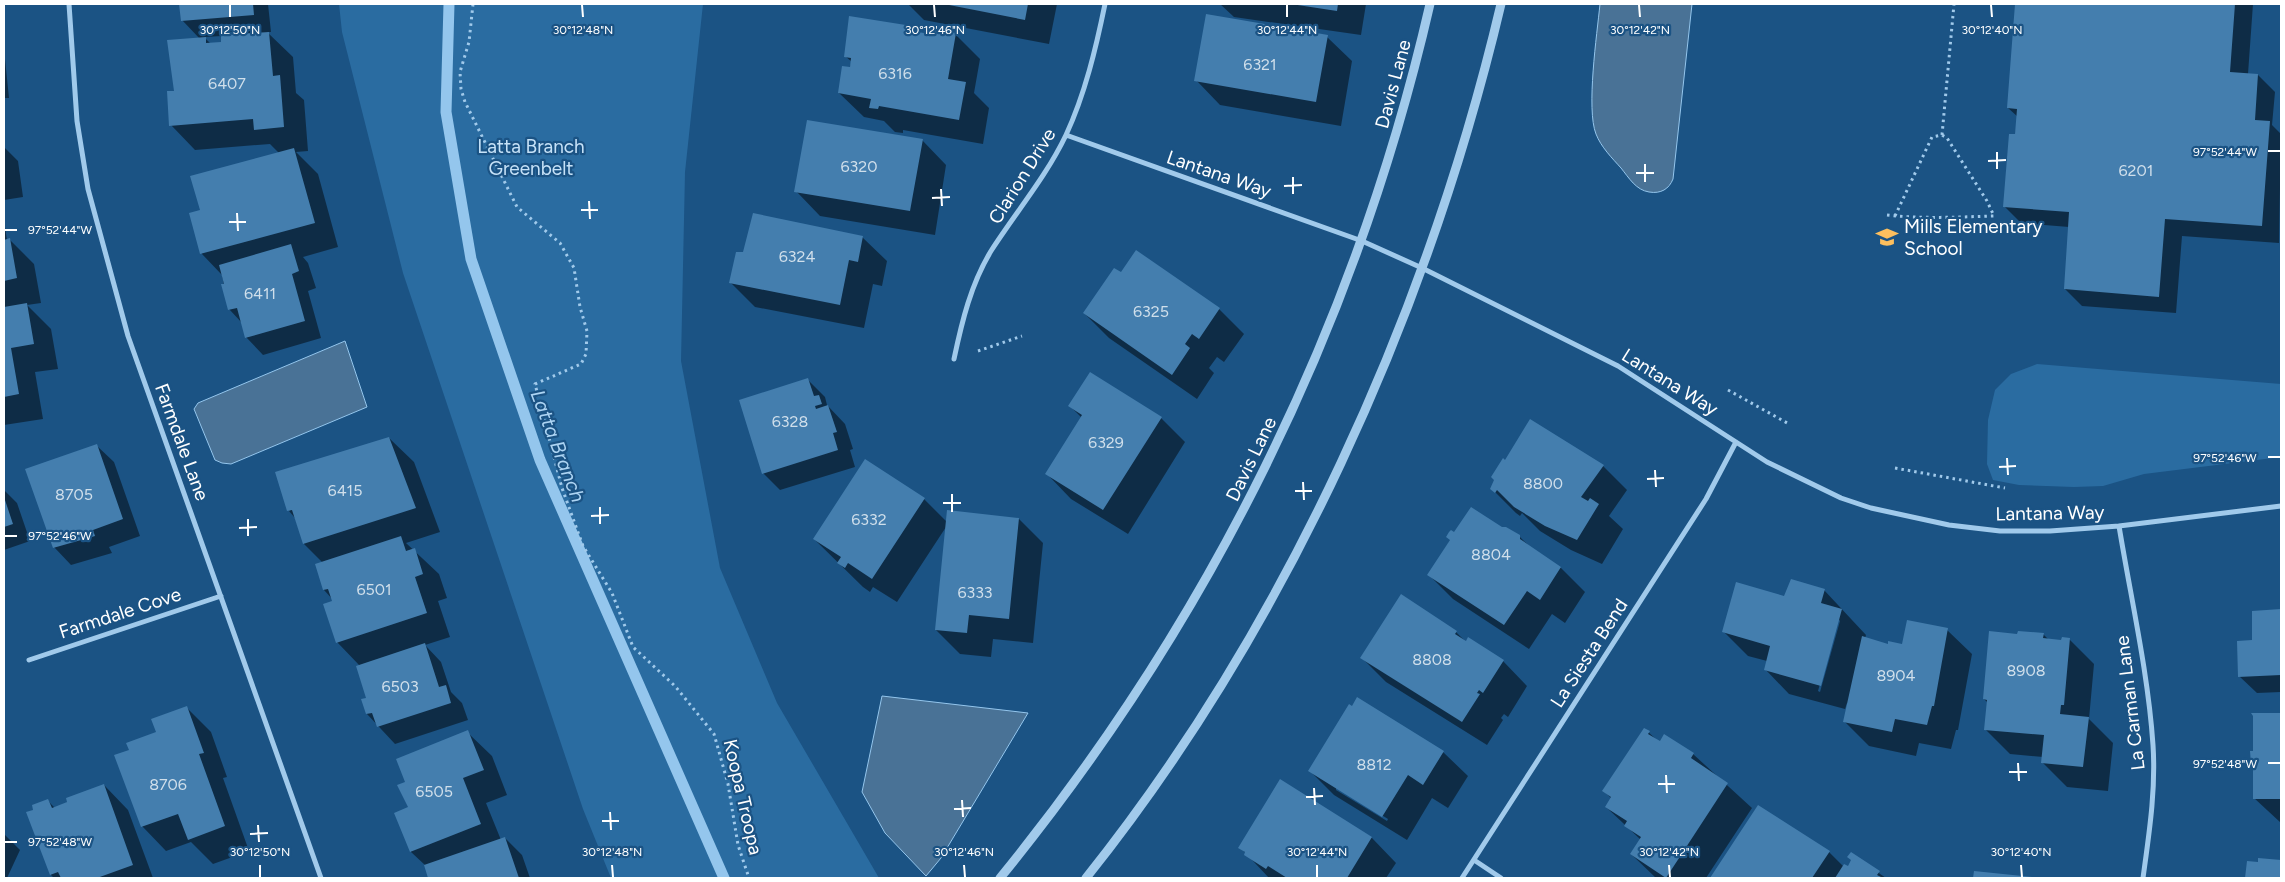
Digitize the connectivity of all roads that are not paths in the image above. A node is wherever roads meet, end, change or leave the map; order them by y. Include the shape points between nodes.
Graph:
1 (69, 4) edge
2 (1105, 4) edge
3 (1430, 4) edge
4 (1501, 4) edge
5 (1066, 135) junction
6 (1362, 241) junction
7 (1422, 268) junction
8 (954, 358) road end
9 (1736, 442) junction
10 (2281, 506) edge
11 (2119, 526) junction
12 (221, 596) junction
13 (29, 660) dead end
14 (1474, 860) junction
15 (320, 878) edge
16 (1000, 878) edge
17 (1086, 878) edge
18 (1462, 878) edge
19 (1501, 878) edge
20 (2143, 878) edge

1 - 12 street, Farmdale Lane via 76,121 88,189 128,336
2 - 5 street, Clarion Drive via 1085,84
3 - 6 street, Davis Lane via 1412,82
4 - 7 street via 1468,131
5 - 6 street, Lantana Way
5 - 8 street, Clarion Drive via 976,280
6 - 7 street, Lantana Way
6 - 16 street, Davis Lane via 1292,413 1210,574 1127,708
7 - 9 street, Lantana Way via 1618,366
7 - 17 street via 1349,445 1263,616 1188,738
9 - 11 street, Lantana Way via 1794,477 1841,498 1905,517 2000,531
9 - 14 street, La Siesta Bend via 1706,499
10 - 11 street, Lantana Way
11 - 20 street, La Carman Lane via 2153,746 2154,781
12 - 13 street, Farmdale Cove
12 - 15 street, Farmdale Lane
14 - 18 street, La Siesta Bend
14 - 19 street

